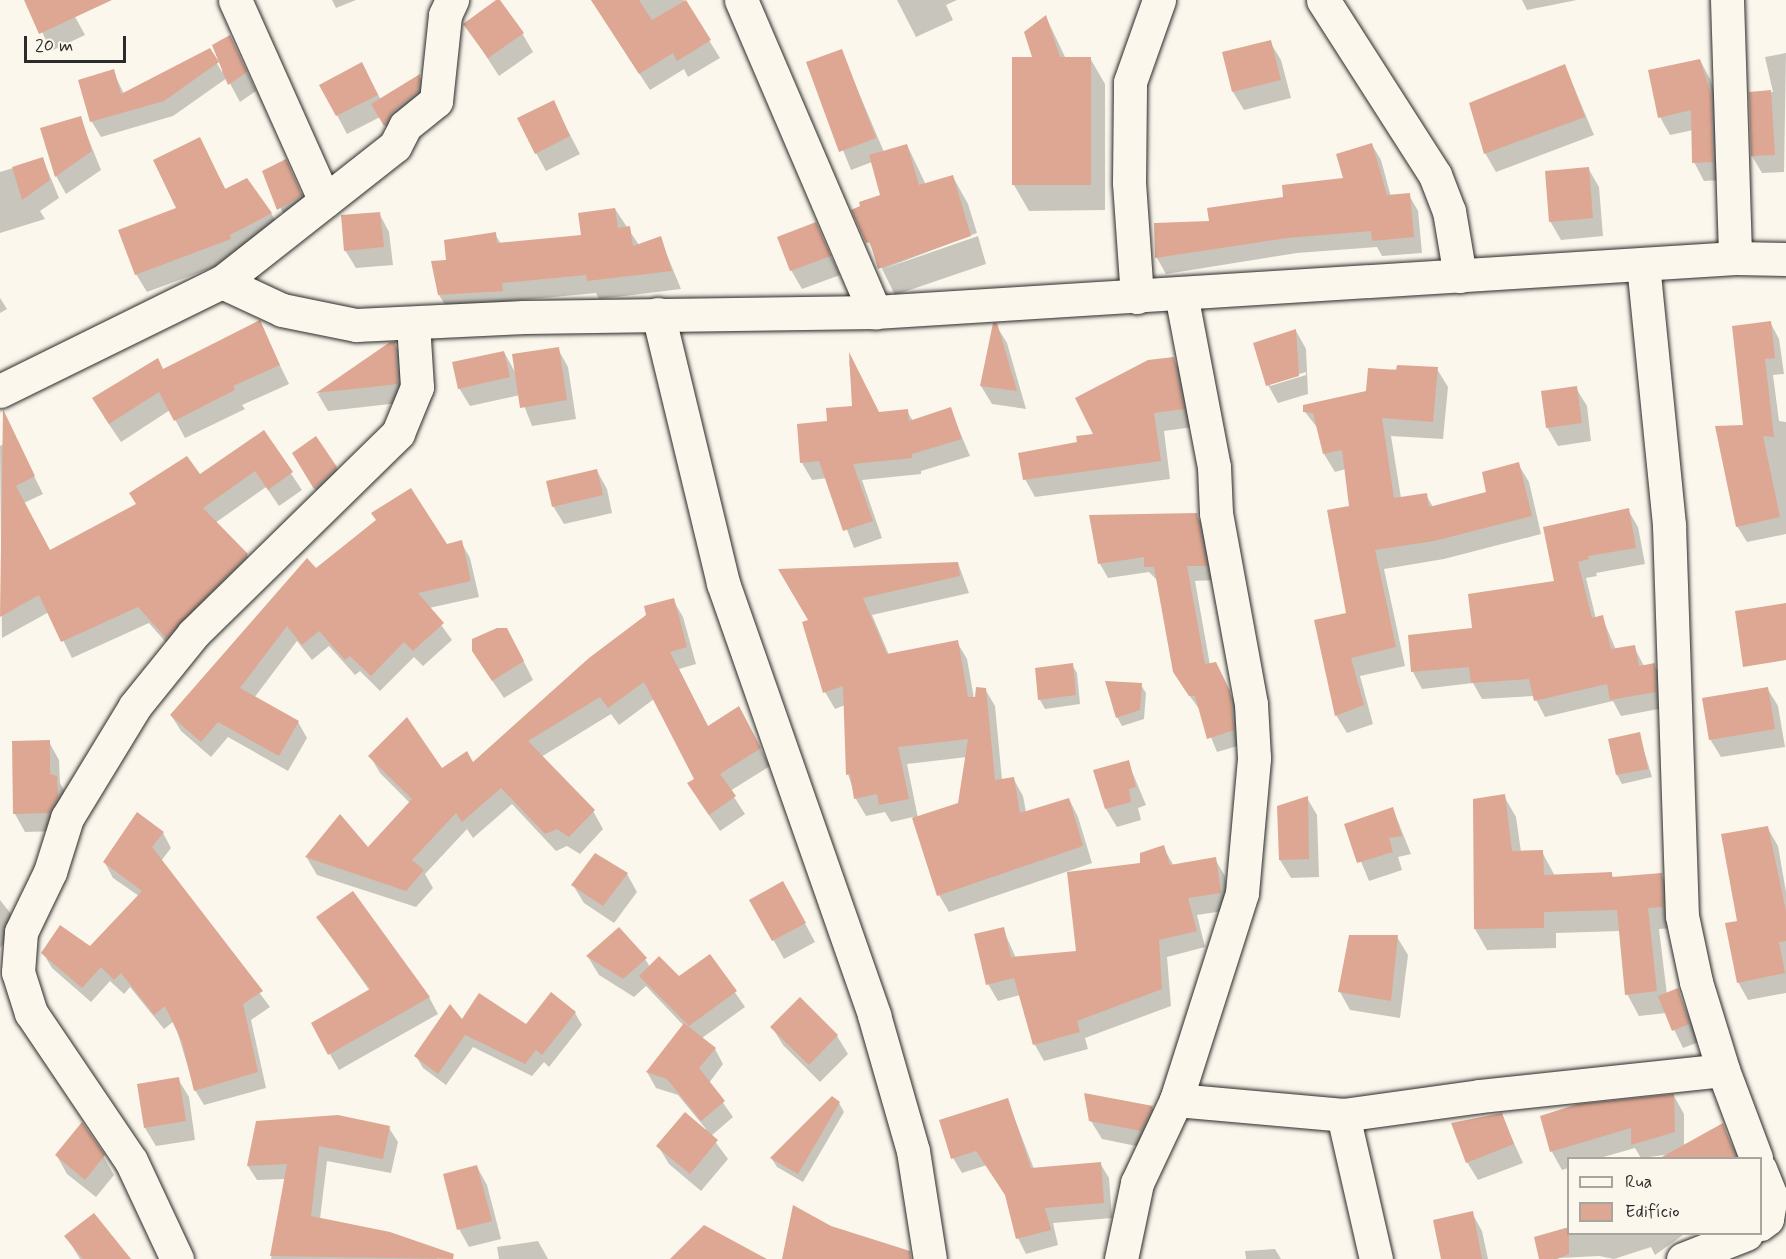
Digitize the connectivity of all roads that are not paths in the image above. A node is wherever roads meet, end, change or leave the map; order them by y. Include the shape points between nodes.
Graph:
1 (235, 0) edge
2 (452, 0) edge
3 (741, 0) edge
4 (1159, 0) edge
5 (1323, 0) edge
6 (1727, 0) edge
7 (325, 201) junction
8 (1735, 258) junction
9 (1786, 259) edge
10 (1643, 264) junction
11 (1460, 276) junction
12 (222, 282) junction
13 (1181, 294) junction
14 (1137, 297) junction
15 (875, 312) junction
16 (658, 314) junction
17 (413, 323) junction
18 (0, 391) edge
19 (1723, 1070) junction
20 (1176, 1100) junction
21 (1343, 1115) junction
22 (1756, 1157) edge
23 (1762, 1172) edge
24 (1762, 1223) edge
25 (1741, 1235) edge
26 (177, 1259) edge
27 (930, 1259) edge
28 (1121, 1259) edge
29 (1376, 1259) edge
30 (1683, 1259) edge

1 - 7 street
2 - 7 street via 445,15 436,101 405,126 395,146
3 - 15 street
4 - 14 street via 1130,82 1129,183
5 - 11 street via 1435,175 1449,211
6 - 8 street
7 - 12 street
8 - 9 street
8 - 10 street
10 - 11 street
10 - 19 street via 1669,525 1682,916 1696,982
11 - 13 street
12 - 17 street via 282,310 356,325
12 - 18 street
13 - 14 street
13 - 20 street via 1214,467 1216,513 1251,704 1254,758 1242,893
14 - 15 street
15 - 16 street
16 - 17 street
16 - 27 street via 723,583 874,1015 913,1151
17 - 26 street via 417,387 398,432 193,634 135,706 67,818 50,872 21,932 18,972 31,1013 131,1161
19 - 21 street
19 - 22 street
20 - 21 street
20 - 28 street via 1137,1183
21 - 29 street
23 - 24 street via 1771,1196 1767,1219
25 - 30 street

